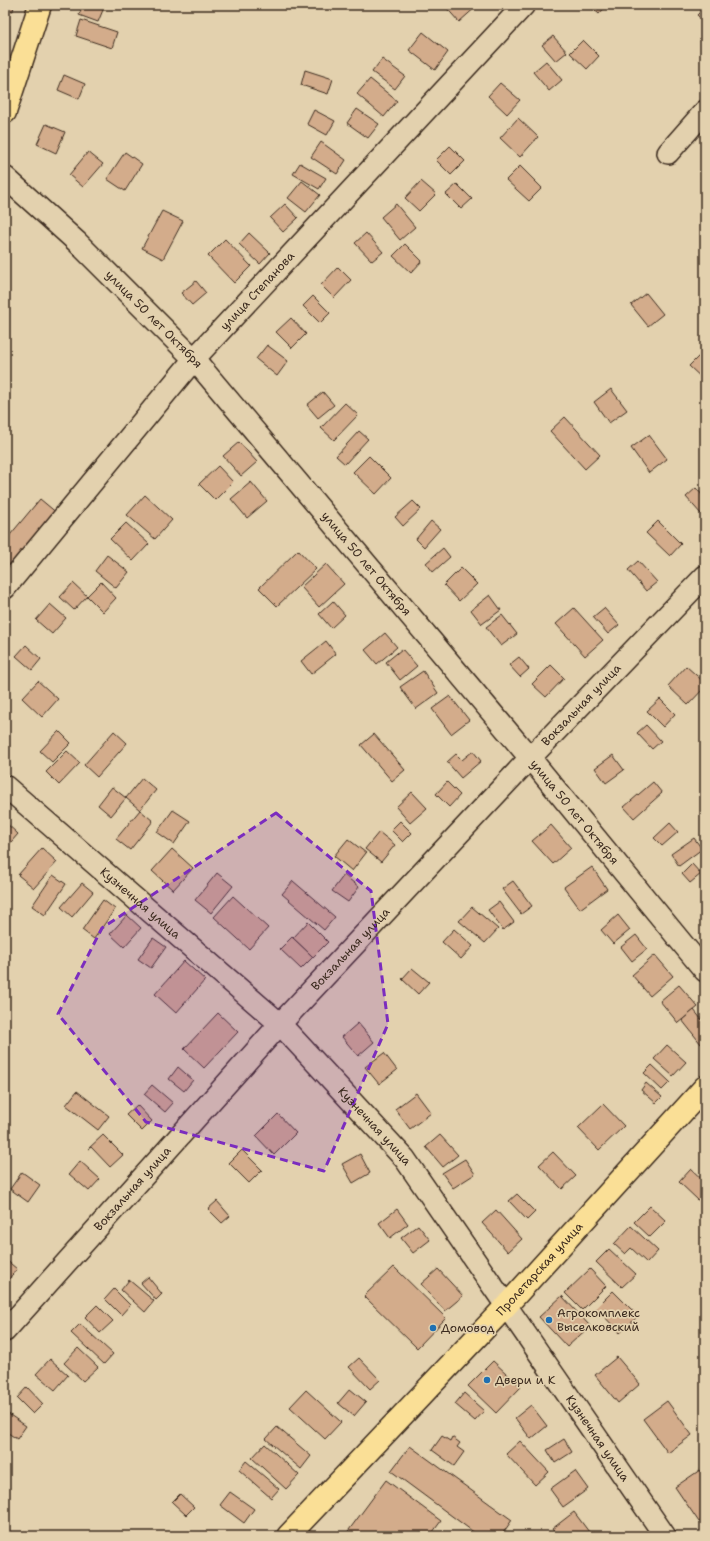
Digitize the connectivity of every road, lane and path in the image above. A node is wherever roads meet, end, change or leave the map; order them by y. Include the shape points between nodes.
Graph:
1 (40, 5) edge
2 (524, 5) edge
3 (705, 111) edge
4 (5, 112) edge
5 (668, 152) dead end
6 (5, 178) edge
7 (194, 359) junction
8 (705, 576) edge
9 (5, 588) edge
10 (530, 758) junction
11 (5, 786) edge
12 (705, 971) edge
13 (280, 1024) junction
14 (705, 1087) edge
15 (506, 1306) junction
16 (5, 1332) edge
17 (288, 1536) edge
18 (665, 1536) edge

1 - 4 main road
2 - 7 street, улица Степанова
3 - 5 street
6 - 7 street, улица 50 лет Октября via 77,242
7 - 9 street, улица Степанова
7 - 10 street, улица 50 лет Октября
8 - 10 street, Вокзальная улица
10 - 12 street, улица 50 лет Октября
10 - 13 street, Вокзальная улица
11 - 13 street, Кузнечная улица
13 - 15 street, Кузнечная улица via 405,1159
13 - 16 street, Вокзальная улица
14 - 15 main road, Пролетарская улица
15 - 17 main road, Пролетарская улица
15 - 18 street, Кузнечная улица

